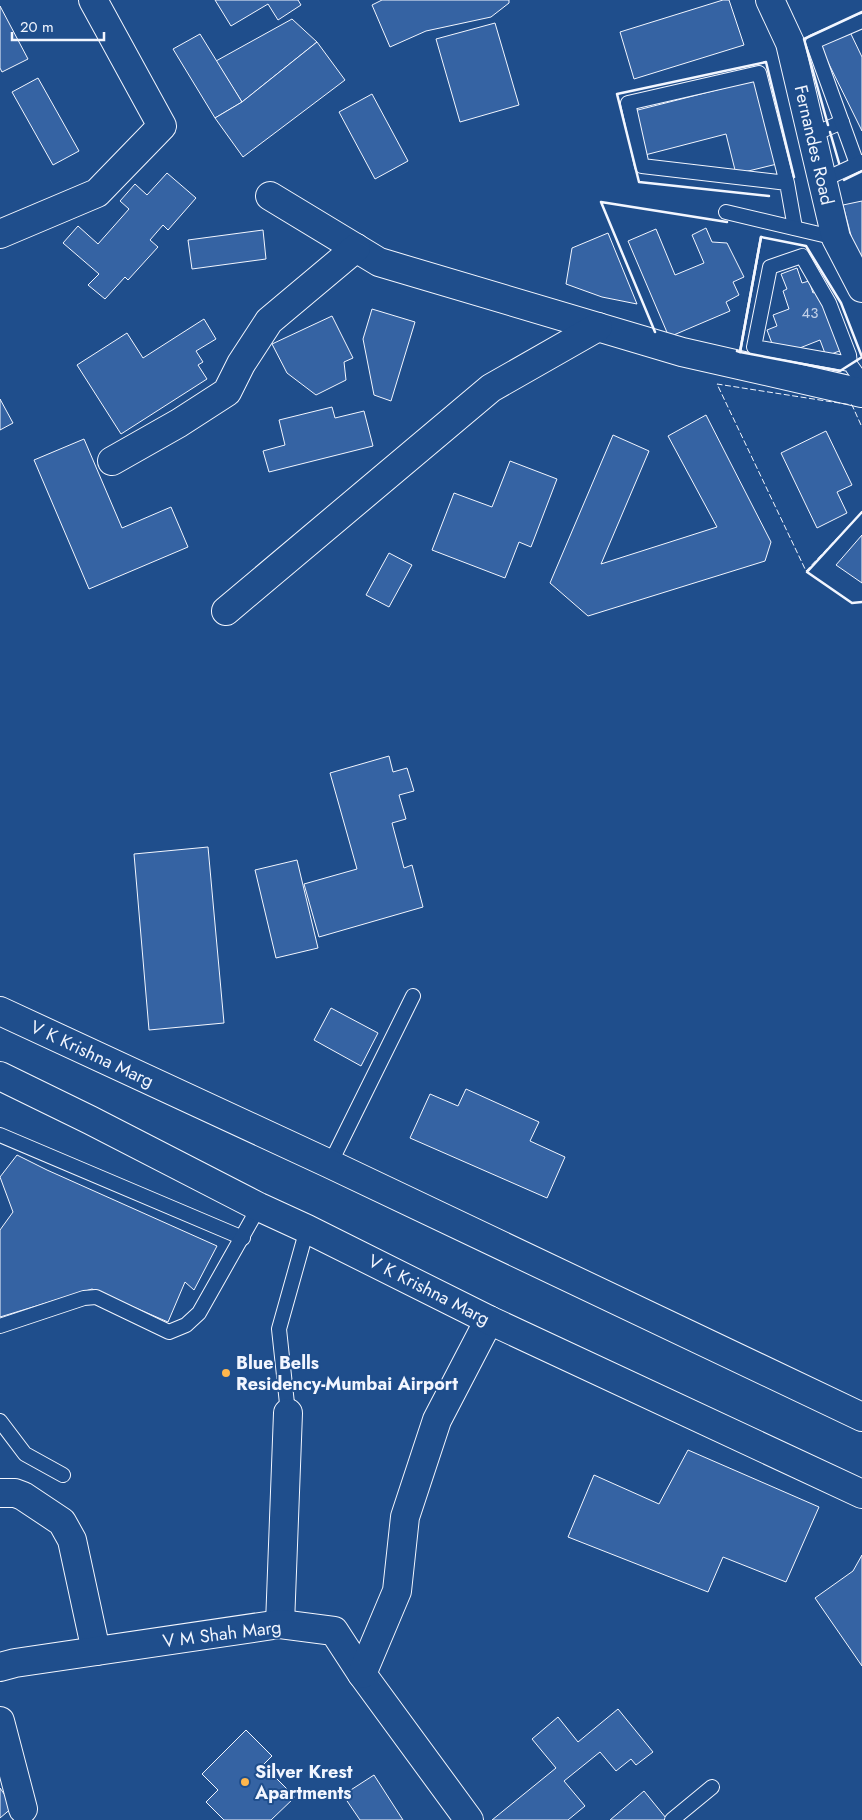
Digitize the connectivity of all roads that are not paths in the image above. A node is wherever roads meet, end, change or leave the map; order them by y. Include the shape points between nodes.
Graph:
1 (93, 0) edge
2 (770, 0) edge
3 (862, 21) edge
4 (842, 122) junction
5 (812, 135) junction
6 (860, 163) edge
7 (823, 180) junction
8 (787, 183) junction
9 (270, 196) dead end
10 (726, 212) dead end
11 (796, 228) junction
12 (0, 234) edge
13 (836, 238) junction
14 (356, 248) junction
15 (862, 288) edge
16 (598, 327) junction
17 (850, 364) junction
18 (862, 381) edge
19 (862, 393) edge
20 (112, 461) dead end
21 (226, 611) dead end
22 (413, 996) dead end
23 (0, 1011) edge
24 (0, 1076) edge
25 (0, 1135) edge
26 (330, 1164) junction
27 (259, 1207) junction
28 (307, 1229) junction
29 (242, 1238) junction
30 (490, 1320) junction
31 (0, 1326) edge
32 (288, 1413) joint
33 (862, 1417) edge
34 (0, 1421) edge
35 (63, 1474) dead end
36 (0, 1493) edge
37 (862, 1494) edge
38 (280, 1624) junction
39 (96, 1651) junction
40 (0, 1667) edge
41 (362, 1674) junction
42 (0, 1721) edge
43 (0, 1781) edge
44 (712, 1787) dead end
45 (18, 1814) edge
46 (468, 1820) edge
47 (672, 1820) edge

1 - 12 street via 162,126 97,193
2 - 5 street, Fernandes Road via 790,44
3 - 4 lane via 813,42
4 - 5 lane
4 - 6 lane
5 - 7 street, Fernandes Road
6 - 7 lane
7 - 13 street, Fernandes Road
8 - 8 lane via 759,73 628,103 642,166
8 - 11 lane
9 - 14 street
10 - 11 lane
11 - 13 lane
13 - 15 street, Fernandes Road
14 - 16 street via 380,262
14 - 20 street via 269,321 227,392
16 - 19 street via 682,352
16 - 21 street via 491,388
17 - 17 lane via 754,347 770,267 802,256 830,303
17 - 18 lane
22 - 26 lane
23 - 26 street, V K Krishna Marg
24 - 27 street, V K Krishna Marg
25 - 29 lane
26 - 33 street, V K Krishna Marg
27 - 28 street, V K Krishna Marg
27 - 29 lane
28 - 30 street, V K Krishna Marg
28 - 32 lane via 279,1329
29 - 31 lane via 199,1314 170,1332 96,1297 84,1298
30 - 37 street, V K Krishna Marg
30 - 41 street via 437,1420 405,1517 397,1591
32 - 38 street
34 - 35 lane via 25,1454
36 - 39 street via 24,1496 62,1522 72,1540
38 - 39 street, V M Shah Marg
38 - 41 street, V M Shah Marg via 334,1631
39 - 40 street, V M Shah Marg
41 - 46 street, V M Shah Marg
42 - 45 street
43 - 45 street via 18,1805 16,1817
44 - 47 lane

